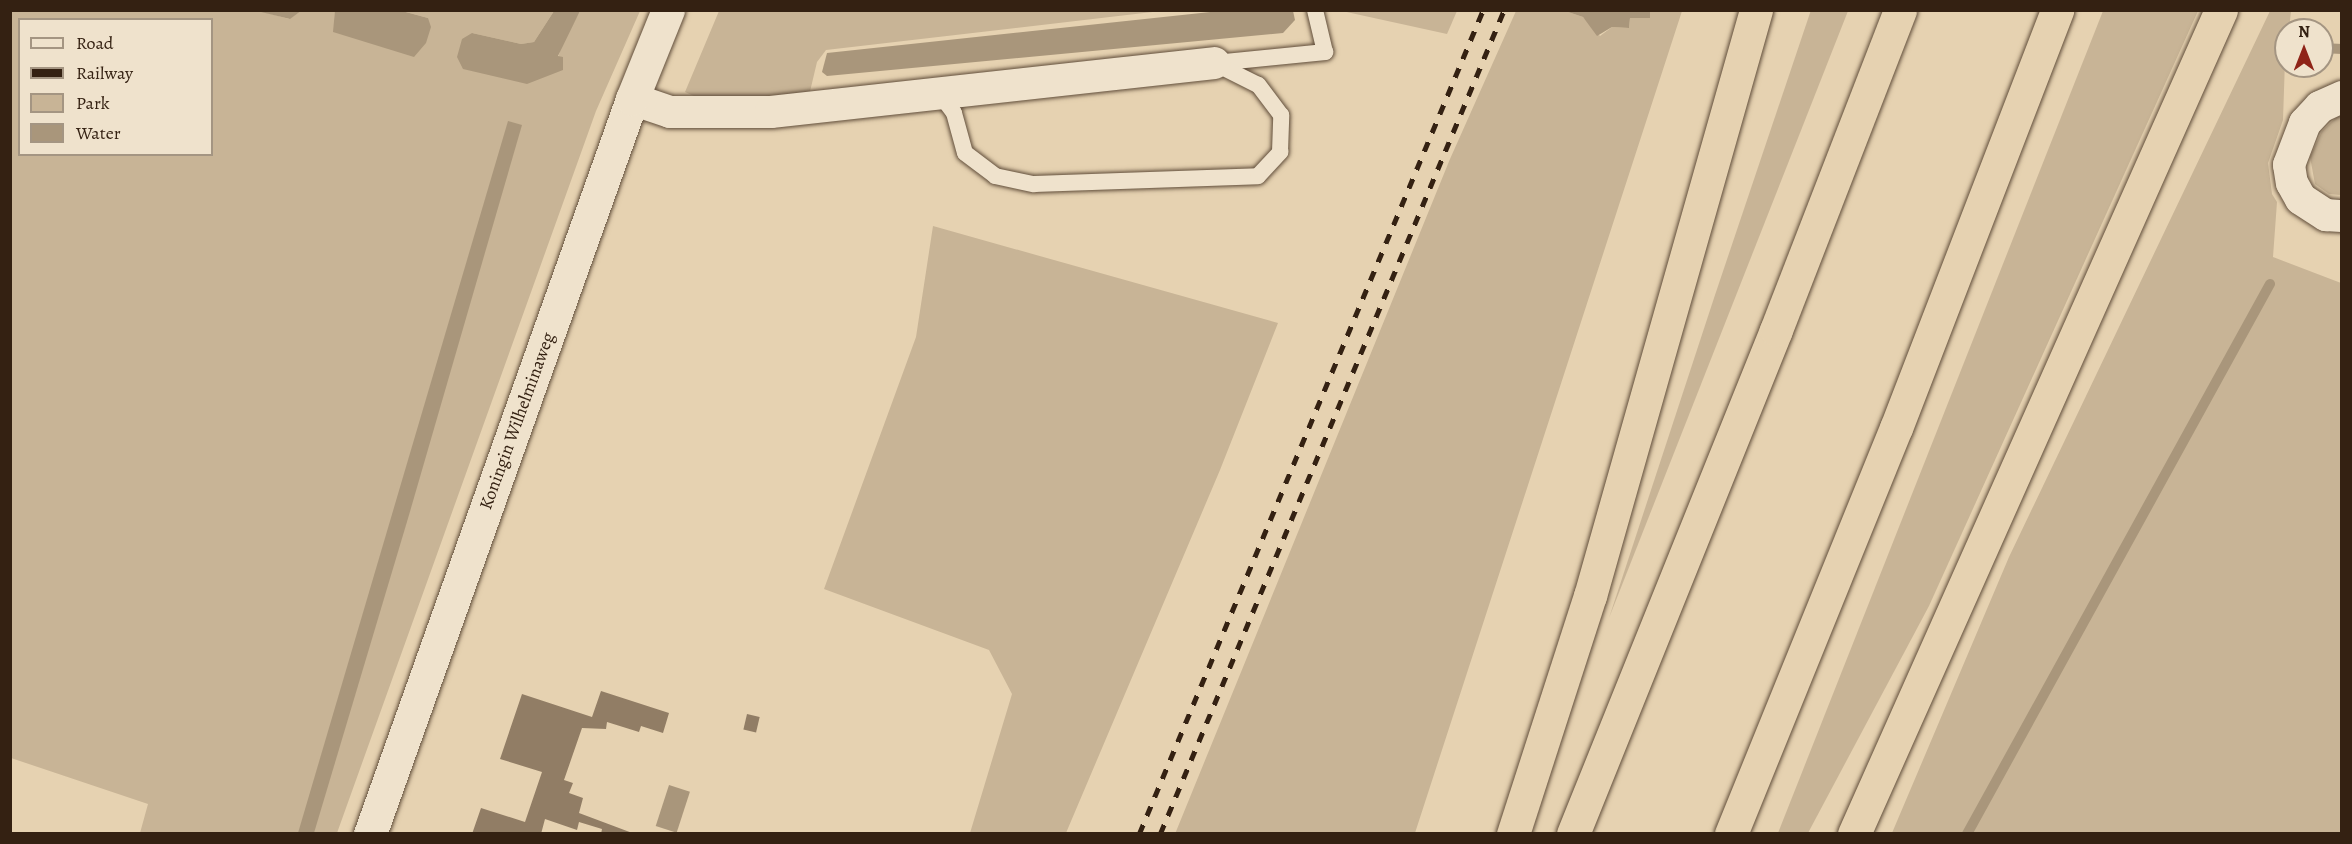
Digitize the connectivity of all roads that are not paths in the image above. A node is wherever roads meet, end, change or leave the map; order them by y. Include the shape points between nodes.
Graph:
1 (669, 10) edge
2 (1315, 10) edge
3 (1756, 10) edge
4 (1900, 10) edge
5 (2057, 10) edge
6 (2220, 10) edge
7 (1214, 63) junction
8 (939, 93) junction
9 (2342, 98) edge
10 (632, 99) junction
11 (2342, 216) edge
12 (370, 834) edge
13 (1513, 834) edge
14 (1573, 834) edge
15 (1731, 834) edge
16 (1854, 834) edge

1 - 10 main road, Koningin Wilhelminaweg
2 - 7 lane via 1325,52
3 - 13 highway via 1590,596
4 - 14 highway via 1781,319
5 - 15 highway via 1896,428
6 - 16 highway
7 - 8 street
7 - 8 lane via 1258,85 1281,115 1280,153 1258,176 1034,184 994,176 965,153 954,113
8 - 10 street via 771,112 670,112
9 - 11 street via 2320,107 2305,123 2289,165 2292,183 2301,199 2326,215
10 - 12 main road, Koningin Wilhelminaweg

